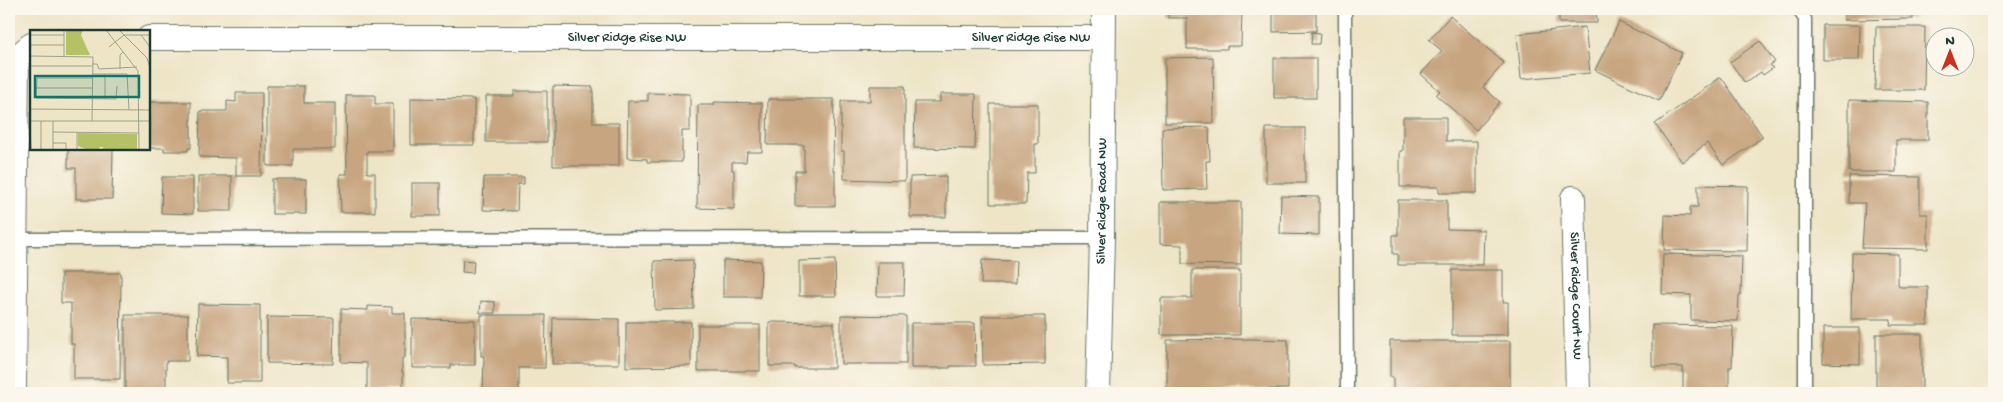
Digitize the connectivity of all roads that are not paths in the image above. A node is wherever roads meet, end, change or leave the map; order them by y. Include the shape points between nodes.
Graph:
1 (1104, 9) edge
2 (1345, 9) edge
3 (1798, 9) edge
4 (150, 38) edge
5 (1104, 38) junction
6 (30, 46) edge
7 (1573, 198) dead end
8 (1102, 238) junction
9 (16, 239) junction
10 (14, 393) edge
11 (1098, 393) edge
12 (1346, 393) edge
13 (1578, 393) edge
14 (1805, 393) edge

1 - 5 street, Silver Ridge Road NW
2 - 12 lane
3 - 14 lane via 1805,19
4 - 5 street, Silver Ridge Rise NW
5 - 8 street, Silver Ridge Road NW
6 - 9 street via 17,57
7 - 13 street, Silver Ridge Court NW
8 - 9 lane
8 - 11 street, Silver Ridge Road NW
9 - 10 street

